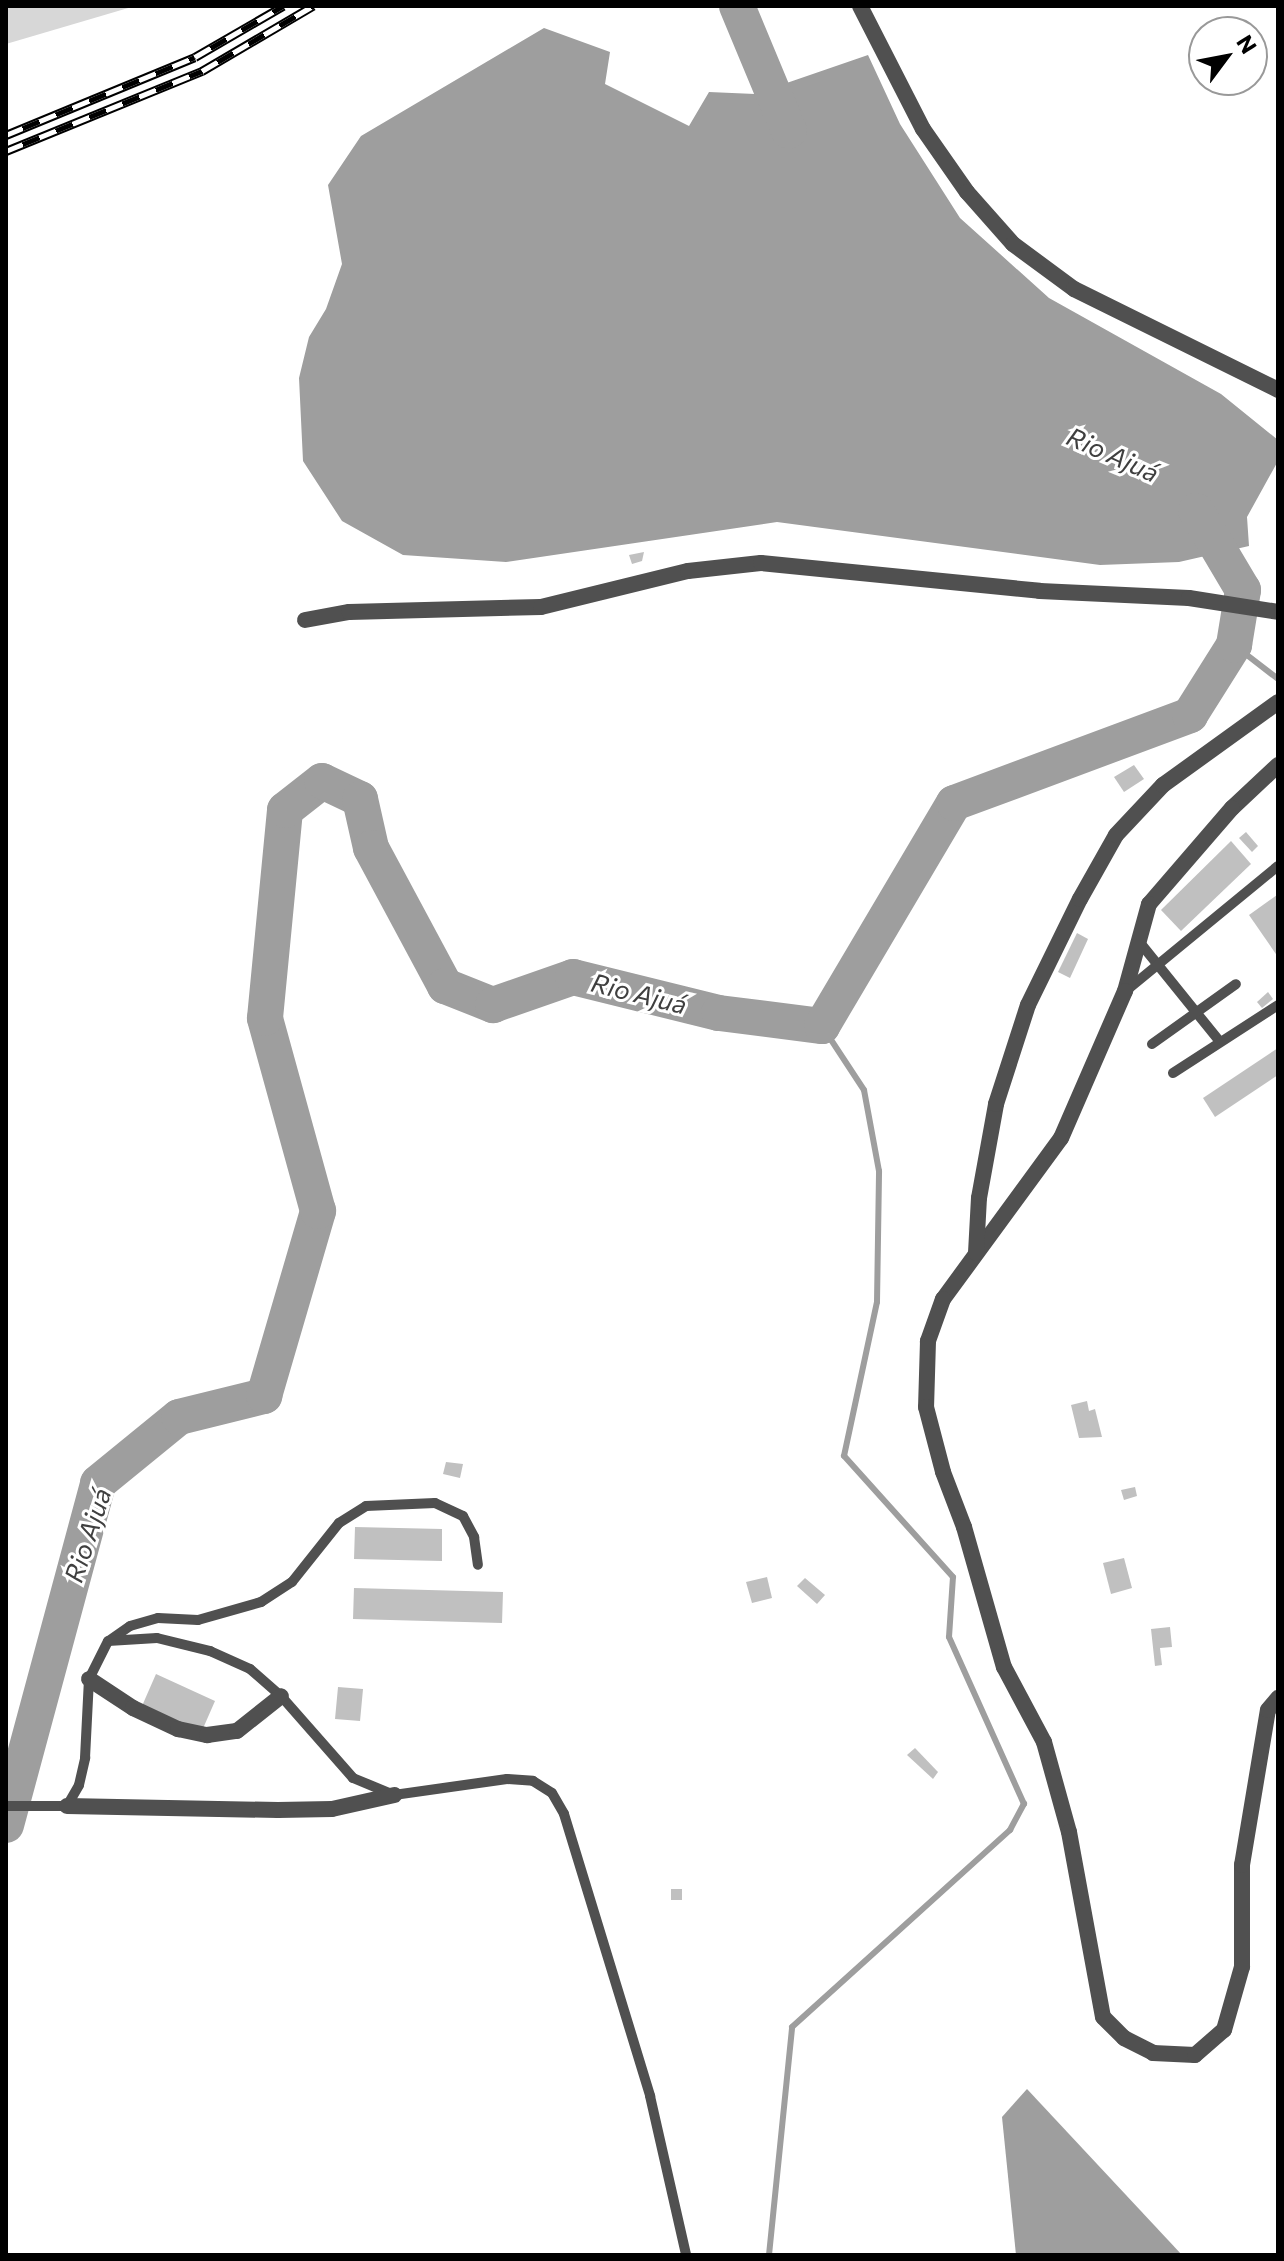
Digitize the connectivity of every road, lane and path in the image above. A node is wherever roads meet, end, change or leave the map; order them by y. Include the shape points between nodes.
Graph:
1 (860, 6) edge
2 (1278, 390) edge
3 (1278, 612) edge
4 (305, 620) dead end
5 (1278, 702) edge
6 (1278, 765) edge
7 (1278, 866) edge
8 (1136, 937) junction
9 (1161, 966) junction
10 (1236, 984) dead end
11 (1125, 991) junction
12 (1278, 1005) edge
13 (1197, 1012) junction
14 (1220, 1042) junction
15 (1152, 1044) dead end
16 (1173, 1073) dead end
17 (976, 1253) junction
18 (478, 1565) dead end
19 (108, 1641) junction
20 (89, 1679) junction
21 (281, 1696) junction
22 (1278, 1698) edge
23 (394, 1795) junction
24 (6, 1806) edge
25 (67, 1806) junction
26 (686, 2255) edge

1 - 2 street via 923,129 967,192 1013,244 1074,289
3 - 4 street via 1189,598 1040,591 761,563 673,574 541,607 349,612
5 - 17 street via 1163,785 1116,835 1080,899 1028,1005 996,1104 979,1198
6 - 8 street via 1232,808 1149,904
7 - 9 lane
8 - 9 lane
8 - 11 street
9 - 11 lane
9 - 13 lane
10 - 13 lane
11 - 17 street via 1061,1138
12 - 14 lane
13 - 14 lane
13 - 15 lane
14 - 16 lane
17 - 22 street via 943,1299 928,1341 926,1407 1004,1667 1044,1742 1069,1832 1103,2017 1124,2038 1153,2053 1195,2055 1224,2030 1242,1967 1242,1865 1268,1710
18 - 19 lane via 474,1537 463,1516 435,1503 366,1506 339,1523 292,1582 261,1602 198,1620 158,1618 130,1626
19 - 20 lane
19 - 21 lane via 157,1638 210,1651 250,1669
20 - 21 street via 167,1724 207,1735 237,1731
20 - 25 lane via 85,1758
21 - 23 lane via 353,1778
23 - 25 street via 318,1809
23 - 26 lane via 507,1779 533,1781 552,1793 564,1814 650,2096
24 - 25 lane

